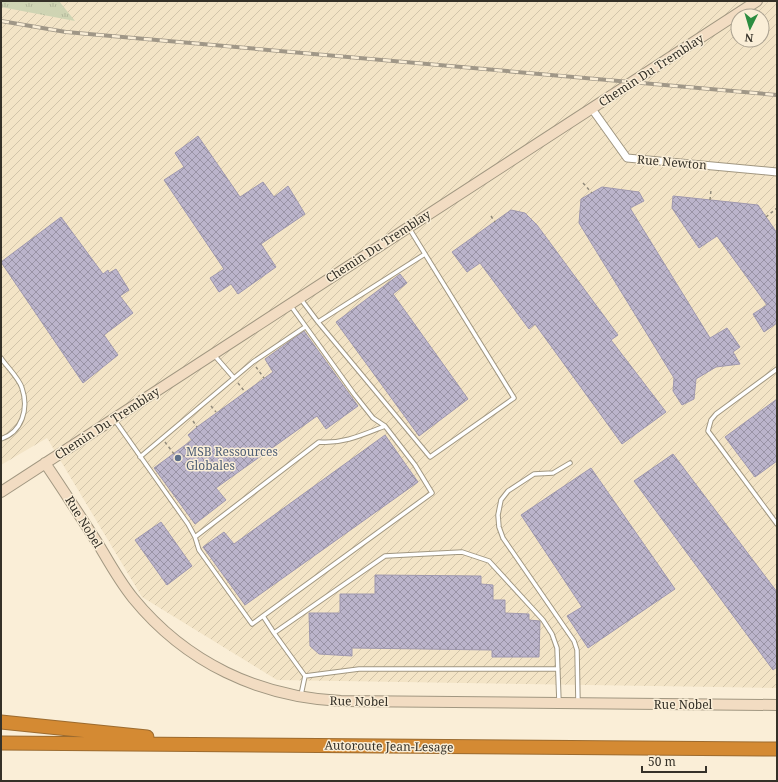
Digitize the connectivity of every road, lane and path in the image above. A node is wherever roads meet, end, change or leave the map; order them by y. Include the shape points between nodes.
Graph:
1 (757, 1) edge
2 (592, 109) junction
3 (777, 172) edge
4 (583, 182) dead end
5 (711, 190) dead end
6 (592, 193) dead end
7 (710, 200) dead end
8 (777, 208) edge
9 (491, 216) dead end
10 (766, 217) dead end
11 (495, 222) dead end
12 (408, 227) junction
13 (425, 254) junction
14 (300, 297) junction
15 (289, 304) junction
16 (318, 322) junction
17 (305, 327) junction
18 (213, 353) junction
19 (1, 358) edge
20 (777, 370) edge
21 (260, 372) dead end
22 (234, 378) junction
23 (264, 378) dead end
24 (241, 388) dead end
25 (245, 392) dead end
26 (113, 419) junction
27 (385, 426) junction
28 (1, 438) edge
29 (170, 449) dead end
30 (174, 454) dead end
31 (140, 458) junction
32 (45, 463) junction
33 (570, 463) dead end
34 (1, 492) edge
35 (777, 524) edge
36 (195, 537) junction
37 (263, 616) junction
38 (274, 633) junction
39 (558, 669) junction
40 (305, 676) junction
41 (301, 697) junction
42 (559, 703) junction
43 (578, 703) junction
44 (777, 705) edge
45 (1, 722) edge
46 (1, 743) edge
47 (218, 744) junction
48 (777, 749) edge

1 - 2 street, Chemin Du Tremblay
2 - 3 street, Rue Newton via 626,158
2 - 12 street, Chemin Du Tremblay
4 - 6 path
5 - 7 path
8 - 10 path
9 - 11 path
12 - 13 lane
12 - 14 street, Chemin Du Tremblay
13 - 16 lane
13 - 16 lane via 514,398 430,458
14 - 15 street, Chemin Du Tremblay
14 - 16 lane
15 - 17 lane
15 - 18 street, Chemin Du Tremblay
17 - 22 lane
17 - 27 lane via 373,418
18 - 22 lane
18 - 26 street, Chemin Du Tremblay
19 - 28 lane via 22,387 24,402 23,421 13,434
20 - 35 lane via 716,414 708,431
21 - 23 path
22 - 31 lane
24 - 25 path
26 - 31 lane
26 - 32 street, Chemin Du Tremblay
27 - 36 lane via 348,441 319,442
27 - 37 lane via 415,465 432,493
29 - 30 path
31 - 36 lane
32 - 34 street, Chemin Du Tremblay
32 - 41 street, Rue Nobel via 122,584 162,629 194,654 229,674 257,686
33 - 43 lane via 553,472 534,474 508,491 501,500 498,527 574,642 577,650
36 - 37 lane via 199,550 252,624
37 - 38 lane
38 - 39 lane via 385,556 462,552 489,560 543,620 557,648
38 - 40 lane
39 - 40 lane via 359,669
39 - 42 lane
40 - 41 lane
41 - 42 street, Rue Nobel via 342,701
42 - 43 street, Rue Nobel
43 - 44 street, Rue Nobel
45 - 47 highway
46 - 47 highway, Autoroute Jean-Lesage
47 - 48 highway, Autoroute Jean-Lesage

